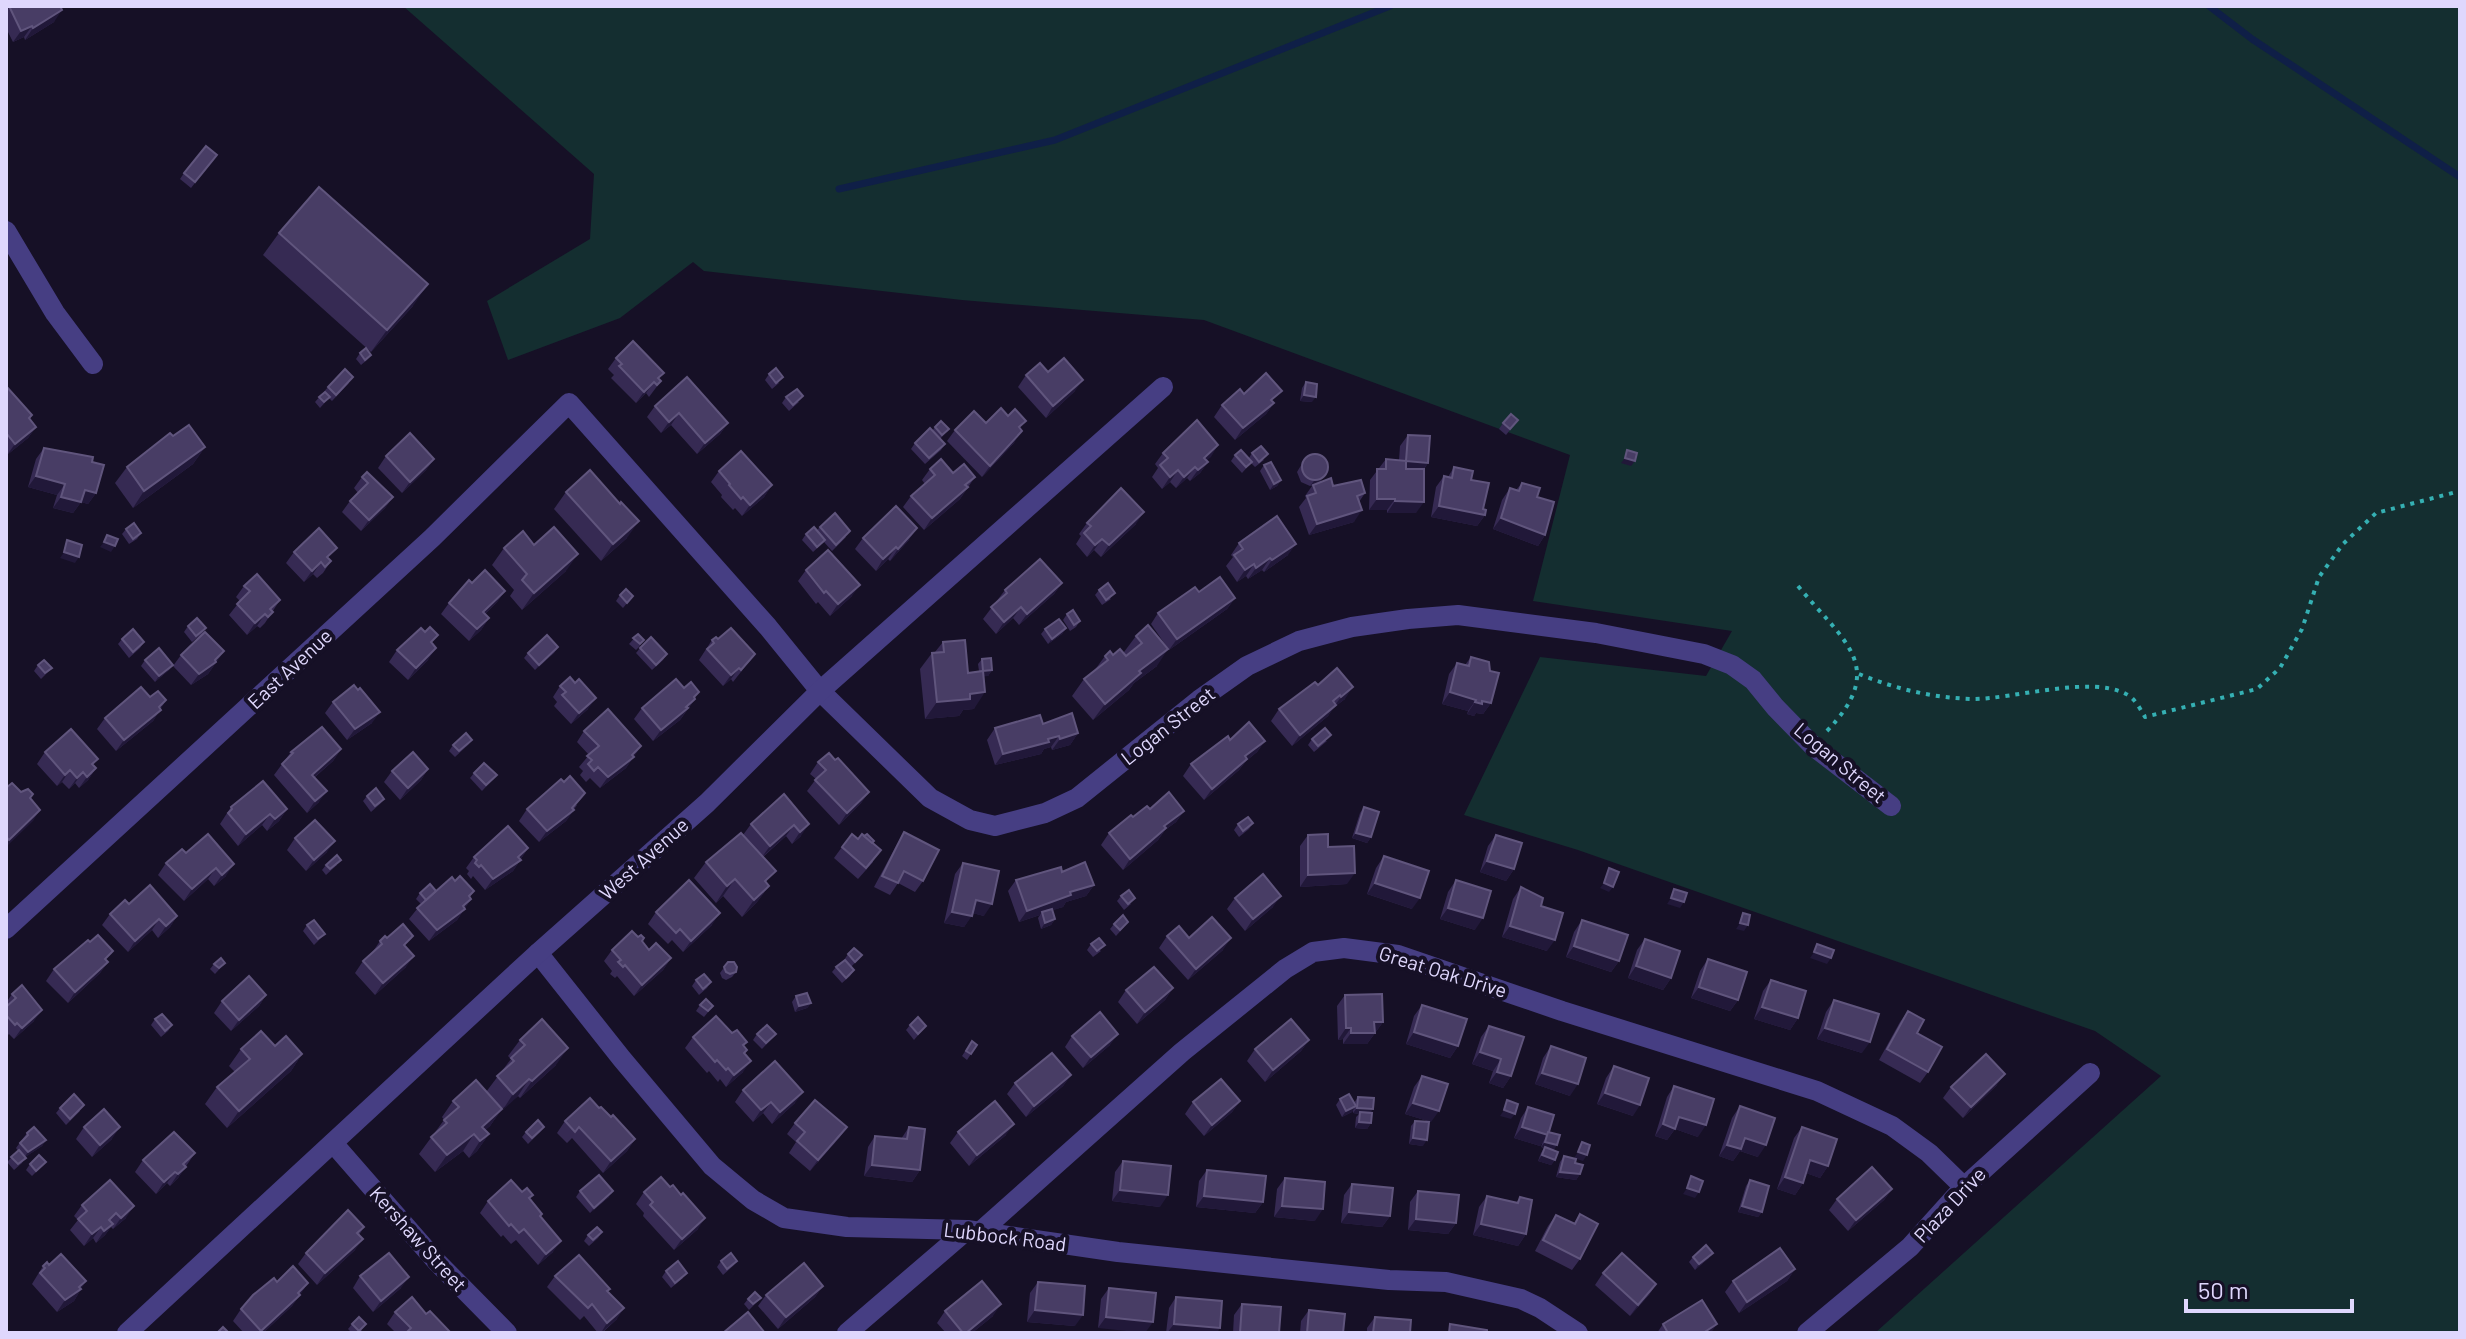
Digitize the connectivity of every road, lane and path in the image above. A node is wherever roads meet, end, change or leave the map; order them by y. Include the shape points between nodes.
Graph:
1 (6, 231) edge
2 (93, 364) dead end
3 (1163, 387) dead end
4 (569, 403) joint
5 (2460, 491) edge
6 (1798, 586) dead end
7 (1859, 674) junction
8 (820, 691) junction
9 (1813, 746) junction
10 (1891, 806) dead end
11 (6, 929) edge
12 (538, 953) junction
13 (2090, 1073) dead end
14 (333, 1143) junction
15 (1964, 1187) junction
16 (973, 1231) junction
17 (127, 1333) edge
18 (507, 1333) edge
19 (847, 1333) edge
20 (1578, 1333) edge
21 (1807, 1333) edge

1 - 2 street
3 - 8 street, West Avenue
4 - 8 street, Logan Street
4 - 11 street, East Avenue via 420,549
5 - 7 path via 2376,513 2343,544 2319,577 2302,629 2280,668 2257,689 2145,717 2135,701 2116,691 2083,688 1973,699 1898,690
6 - 7 path via 1849,650
7 - 9 path via 1853,700
8 - 9 street, Logan Street via 930,798 970,820 995,826 1025,820 1077,798 1247,666 1299,641 1408,619 1458,615 1504,620 1704,654 1753,680
8 - 12 street, West Avenue via 707,803
9 - 10 street, Logan Street
12 - 14 street, West Avenue
12 - 16 street, Lubbock Road via 712,1166 763,1206 784,1218 818,1224
13 - 15 street, Plaza Drive
14 - 17 street, West Avenue
14 - 18 street, Kershaw Street
15 - 16 street, Great Oak Drive via 1892,1126 1817,1091 1398,955 1344,948 1313,952 1285,969
15 - 21 street, Plaza Drive via 1910,1247
16 - 19 street, Great Oak Drive
16 - 20 street, Lubbock Road via 1118,1252 1446,1282 1521,1299

